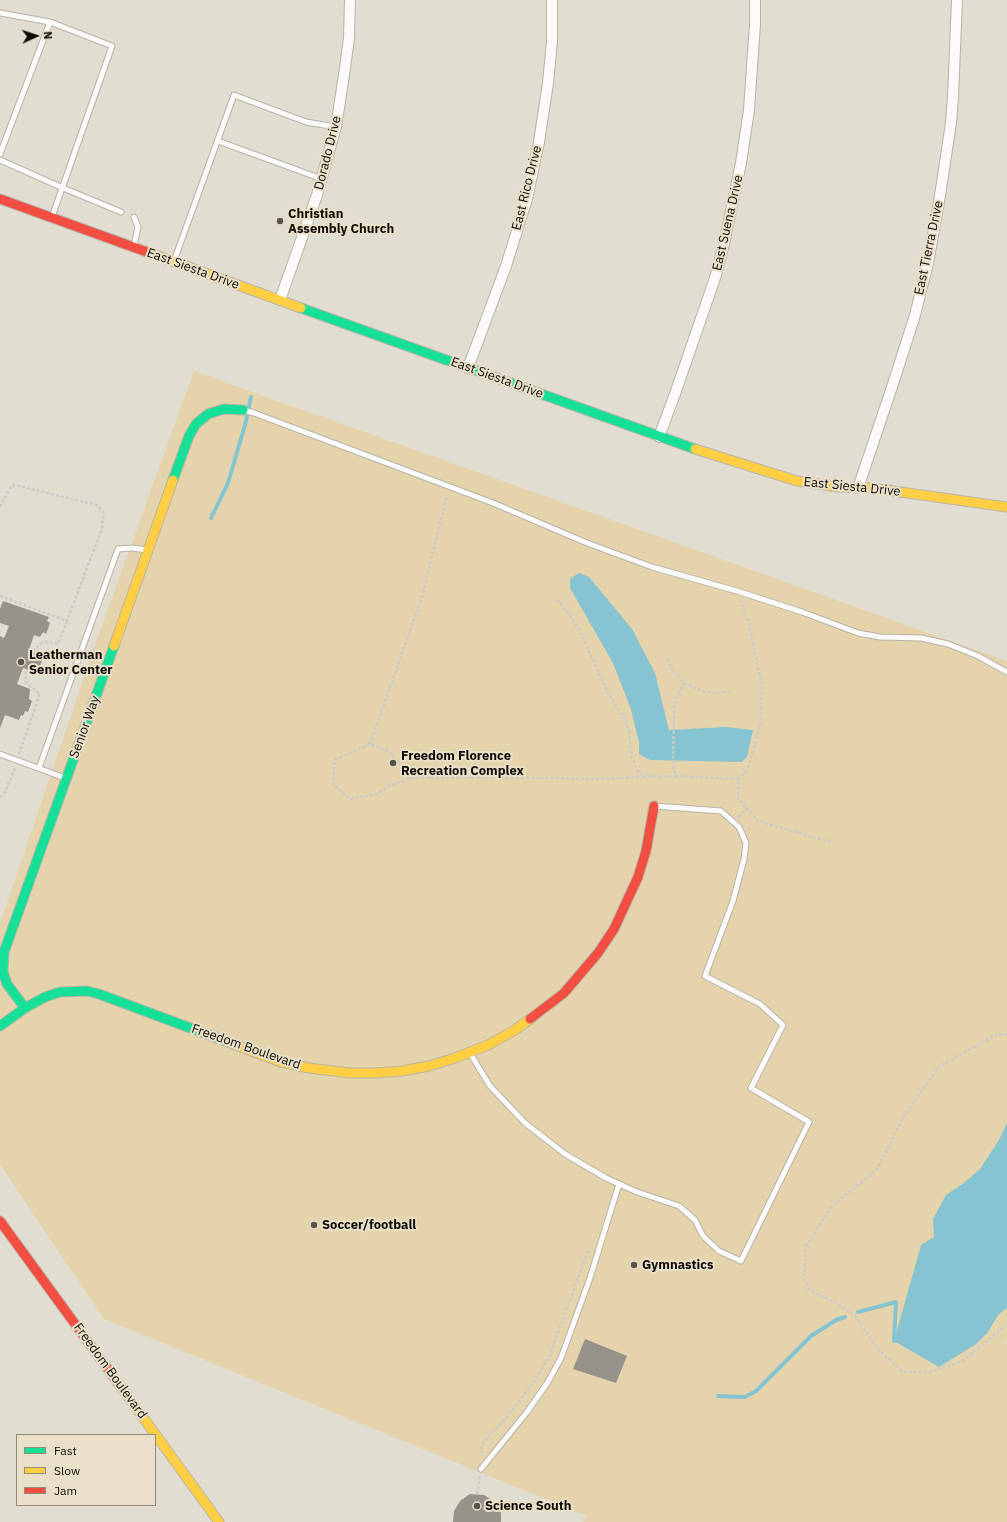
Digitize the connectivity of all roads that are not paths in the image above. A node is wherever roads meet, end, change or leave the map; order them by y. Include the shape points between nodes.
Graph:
1 (350, 0) edge
2 (552, 0) edge
3 (755, 0) edge
4 (957, 0) edge
5 (0, 13) edge
6 (50, 22) junction
7 (336, 127) junction
8 (218, 141) junction
9 (0, 154) edge
10 (0, 160) edge
11 (322, 179) junction
12 (63, 188) junction
13 (0, 199) edge
14 (121, 212) dead end
15 (51, 218) junction
16 (134, 218) dead end
17 (133, 247) junction
18 (174, 262) junction
19 (280, 300) junction
20 (468, 368) junction
21 (243, 410) joint
22 (659, 437) junction
23 (858, 488) junction
24 (1007, 506) edge
25 (148, 550) junction
26 (1007, 672) edge
27 (0, 754) edge
28 (39, 768) junction
29 (66, 778) junction
30 (654, 806) joint
31 (25, 1008) junction
32 (0, 1026) edge
33 (469, 1052) junction
34 (619, 1184) junction
35 (0, 1221) edge
36 (155, 1434) edge
37 (156, 1435) edge
38 (481, 1469) road end
39 (219, 1522) edge

1 - 7 street, Dorado Drive via 349,38
2 - 20 street, East Rico Drive via 548,83 527,199 506,266
3 - 22 street, East Suena Drive via 749,110 724,244 715,278
4 - 23 street, East Tierra Drive via 954,97 928,263 894,381
5 - 6 lane
6 - 9 lane
6 - 12 lane via 112,46
7 - 8 lane via 306,122 234,95
7 - 11 street, Dorado Drive
8 - 11 lane
8 - 18 lane
10 - 12 lane
11 - 19 street, Dorado Drive
12 - 14 lane
12 - 15 lane
13 - 15 main road, East Siesta Drive
15 - 17 main road, East Siesta Drive
16 - 17 lane via 138,227
17 - 18 main road, East Siesta Drive
18 - 19 main road, East Siesta Drive
19 - 20 main road, East Siesta Drive
20 - 22 main road, East Siesta Drive
21 - 25 main road, Senior Way via 224,409 208,414 196,424 188,436
21 - 26 lane via 493,503 652,567 737,591 858,633 880,637 921,638 948,644 978,656
22 - 23 main road, East Siesta Drive via 797,481
23 - 24 main road, East Siesta Drive
25 - 28 lane via 118,549
25 - 29 main road, Senior Way
27 - 28 lane
28 - 29 lane
29 - 31 main road, Senior Way via 3,958 6,984
30 - 33 main road, Freedom Boulevard via 646,851 638,877 614,929 598,952 579,976 542,1012 488,1045
30 - 34 lane via 721,810 742,833 746,843 733,901 705,976 760,1004 783,1025 751,1088 809,1122 741,1261 719,1251 703,1236 695,1220 678,1206
31 - 32 main road, Freedom Boulevard
31 - 33 main road, Freedom Boulevard via 60,992 87,991 281,1062 350,1073 402,1071 429,1066
33 - 34 lane via 490,1086 525,1123 565,1154
34 - 38 lane via 590,1278 561,1358 528,1412
35 - 36 main road, Freedom Boulevard
37 - 39 main road, Freedom Boulevard

